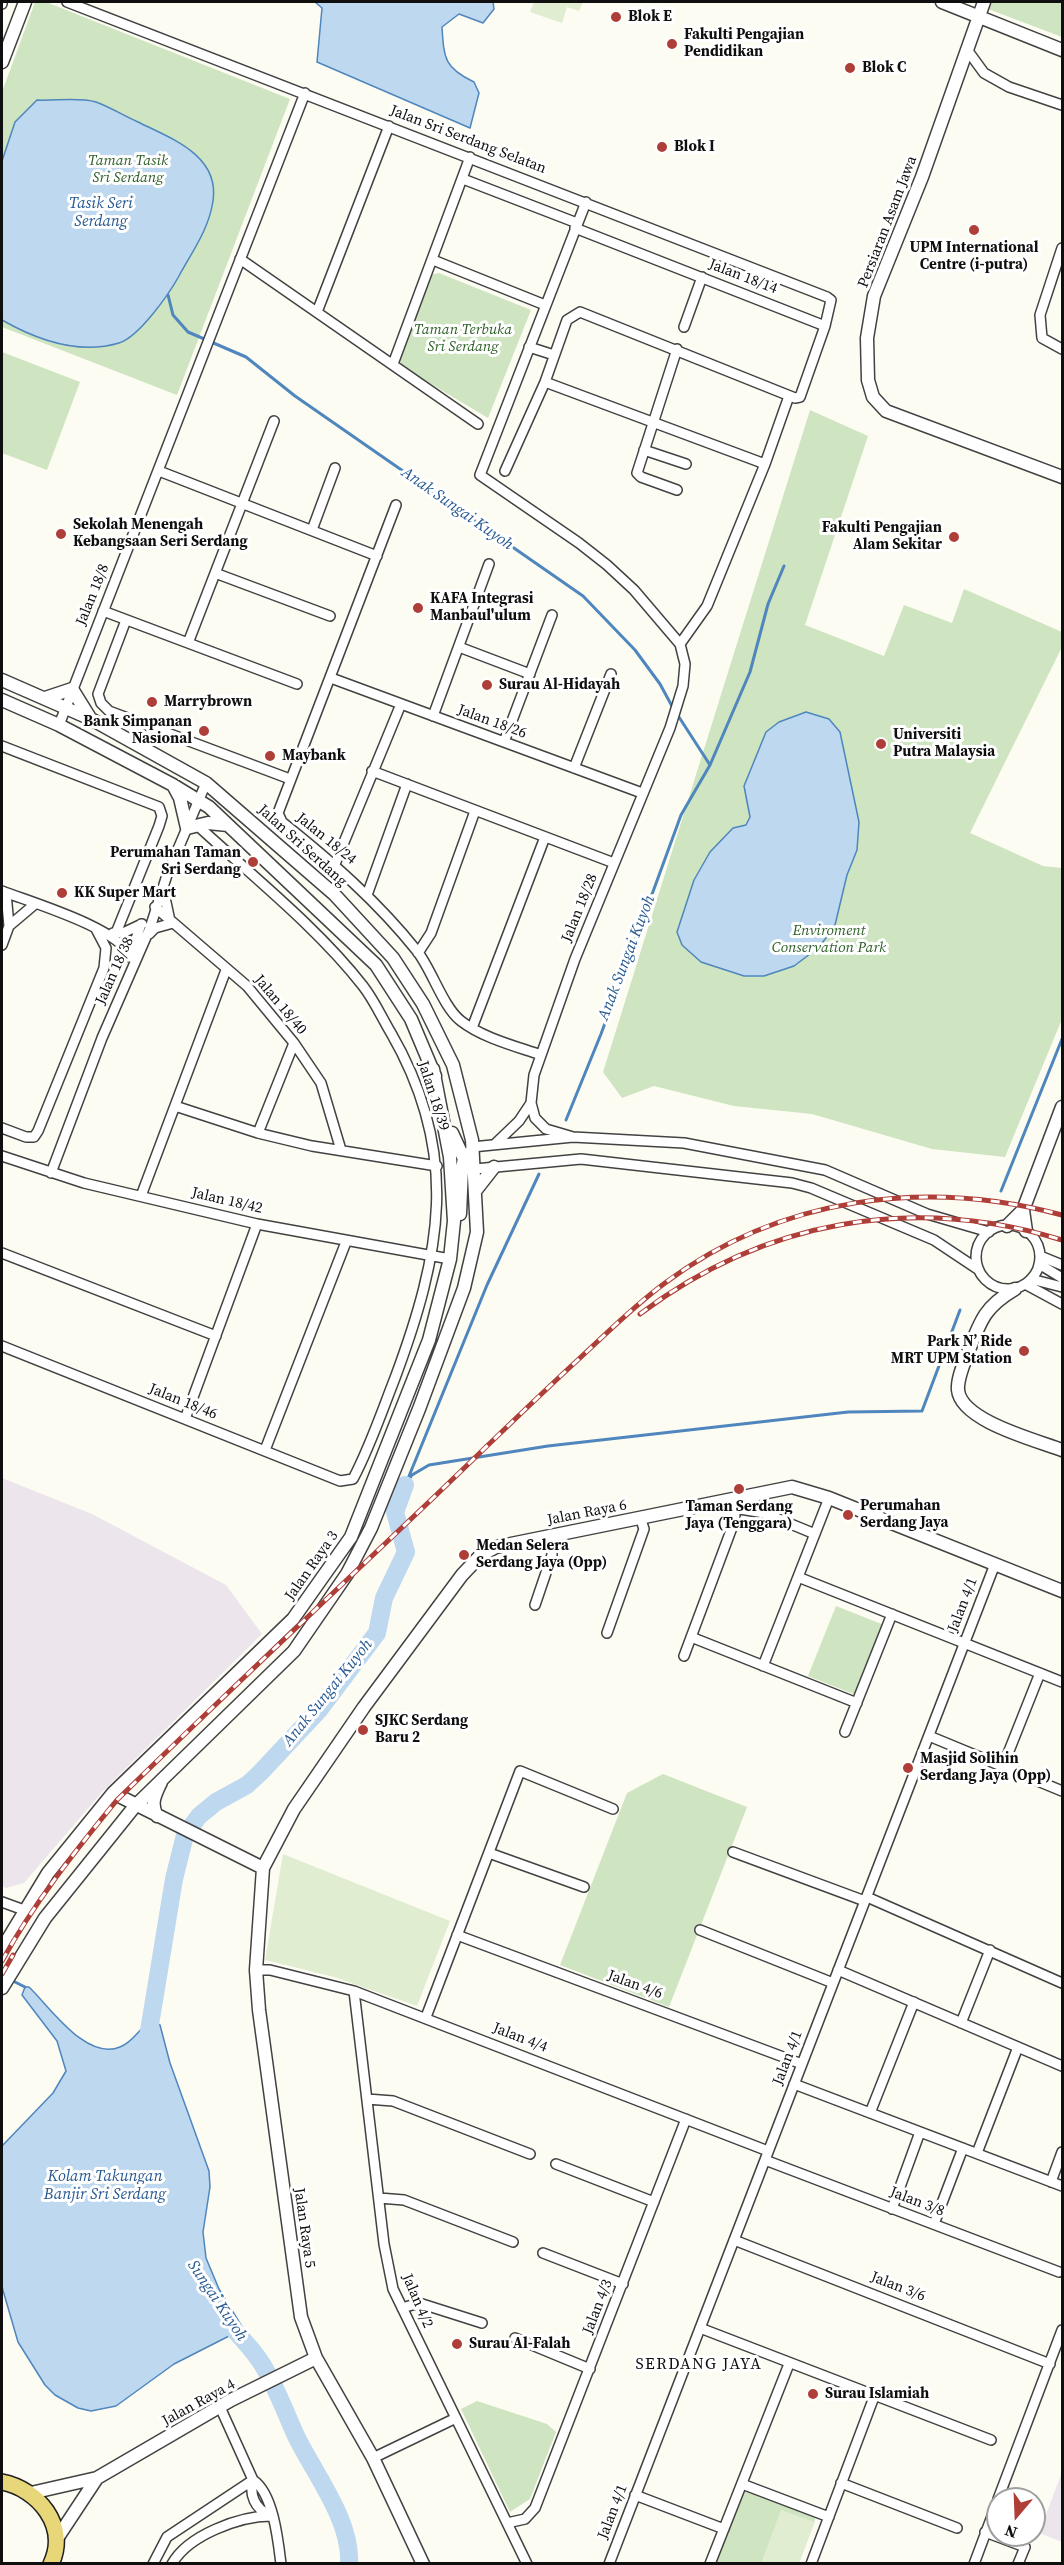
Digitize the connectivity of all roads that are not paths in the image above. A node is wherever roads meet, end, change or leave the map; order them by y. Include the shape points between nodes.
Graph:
1 (25, 2) edge
2 (67, 2) edge
3 (942, 2) edge
4 (984, 2) edge
5 (979, 15) junction
6 (1062, 50) edge
7 (968, 51) junction
8 (2, 62) edge
9 (305, 93) junction
10 (1062, 105) edge
11 (389, 126) junction
12 (470, 158) junction
13 (463, 179) junction
14 (586, 202) junction
15 (576, 226) junction
16 (1062, 248) edge
17 (240, 259) junction
18 (433, 260) junction
19 (702, 277) junction
20 (545, 305) junction
21 (317, 312) junction
22 (825, 326) junction
23 (684, 327) dead end
24 (529, 347) junction
25 (677, 349) junction
26 (1062, 349) edge
27 (554, 355) junction
28 (393, 364) junction
29 (544, 382) junction
30 (792, 397) junction
31 (274, 421) dead end
32 (652, 422) junction
33 (478, 424) dead end
34 (644, 450) junction
35 (686, 464) dead end
36 (765, 464) junction
37 (334, 468) dead end
38 (159, 471) junction
39 (505, 471) dead end
40 (1062, 477) edge
41 (677, 490) dead end
42 (242, 504) junction
43 (396, 505) dead end
44 (312, 530) junction
45 (377, 556) junction
46 (489, 564) dead end
47 (215, 573) junction
48 (103, 611) junction
49 (552, 615) dead end
50 (330, 616) dead end
51 (126, 620) junction
52 (188, 643) junction
53 (681, 644) junction
54 (459, 647) junction
55 (530, 674) junction
56 (611, 674) dead end
57 (331, 678) junction
58 (2, 680) edge
59 (297, 684) dead end
60 (72, 689) junction
61 (44, 698) junction
62 (2, 700) edge
63 (400, 704) junction
64 (65, 708) junction
65 (433, 716) junction
66 (91, 719) junction
67 (59, 725) junction
68 (504, 742) junction
69 (2, 746) edge
70 (574, 768) junction
71 (372, 771) junction
72 (290, 779) junction
73 (206, 783) junction
74 (407, 784) junction
75 (172, 785) junction
76 (642, 794) junction
77 (198, 799) junction
78 (475, 811) junction
79 (229, 825) junction
80 (192, 826) junction
81 (545, 837) junction
82 (614, 863) junction
83 (335, 864) junction
84 (162, 887) junction
85 (4, 892) edge
86 (367, 895) junction
87 (35, 904) junction
88 (155, 908) junction
89 (152, 919) junction
90 (171, 922) junction
91 (141, 924) junction
92 (9, 926) junction
93 (96, 929) junction
94 (112, 933) junction
95 (146, 939) junction
96 (2, 945) edge
97 (418, 953) junction
98 (130, 957) junction
99 (226, 970) junction
100 (128, 977) junction
101 (472, 1028) junction
102 (294, 1043) junction
103 (541, 1054) junction
104 (433, 1070) junction
105 (531, 1103) junction
106 (175, 1106) junction
107 (1062, 1107) edge
108 (2, 1128) edge
109 (258, 1133) junction
110 (573, 1137) junction
111 (472, 1143) junction
112 (496, 1143) junction
113 (341, 1150) junction
114 (2, 1156) edge
115 (464, 1160) junction
116 (437, 1166) junction
117 (494, 1167) junction
118 (475, 1168) junction
119 (51, 1173) junction
120 (476, 1191) junction
121 (141, 1196) junction
122 (1023, 1210) junction
123 (257, 1224) junction
124 (1007, 1226) junction
125 (1026, 1231) junction
126 (989, 1232) junction
127 (346, 1242) junction
128 (2, 1253) edge
129 (432, 1257) junction
130 (450, 1259) junction
131 (1040, 1260) junction
132 (1062, 1265) edge
133 (979, 1270) junction
134 (447, 1277) junction
135 (1062, 1278) edge
136 (1024, 1284) junction
137 (1062, 1287) edge
138 (1062, 1304) edge
139 (216, 1336) junction
140 (2, 1346) edge
141 (185, 1419) junction
142 (265, 1450) junction
143 (1062, 1450) edge
144 (353, 1479) joint
145 (829, 1498) junction
146 (733, 1503) junction
147 (640, 1517) junction
148 (815, 1534) junction
149 (551, 1535) junction
150 (995, 1564) junction
151 (798, 1577) junction
152 (1062, 1591) edge
153 (535, 1605) dead end
154 (892, 1614) junction
155 (607, 1633) dead end
156 (691, 1637) junction
157 (965, 1643) junction
158 (684, 1656) dead end
159 (763, 1666) junction
160 (1040, 1673) junction
161 (1062, 1682) edge
162 (857, 1703) junction
163 (845, 1732) dead end
164 (929, 1736) junction
165 (1003, 1766) junction
166 (165, 1773) junction
167 (1062, 1791) edge
168 (113, 1793) junction
169 (135, 1806) junction
170 (613, 1809) dead end
171 (162, 1819) junction
172 (733, 1852) dead end
173 (489, 1853) junction
174 (262, 1868) junction
175 (584, 1887) dead end
176 (866, 1899) junction
177 (2, 1902) edge
178 (24, 1910) junction
179 (700, 1930) dead end
180 (457, 1935) junction
181 (3, 1947) edge
182 (990, 1950) junction
183 (256, 1970) junction
184 (838, 1970) junction
185 (833, 1983) junction
186 (1062, 1983) edge
187 (2, 1988) edge
188 (354, 1991) junction
189 (914, 2002) junction
190 (426, 2017) junction
191 (961, 2023) junction
192 (1018, 2047) junction
193 (802, 2064) junction
194 (1062, 2066) edge
195 (794, 2084) junction
196 (367, 2099) junction
197 (870, 2113) junction
198 (686, 2119) junction
199 (920, 2132) junction
200 (963, 2148) junction
201 (1062, 2152) edge
202 (977, 2153) junction
203 (530, 2154) dead end
204 (766, 2155) junction
205 (556, 2164) dead end
206 (1051, 2182) junction
207 (1062, 2186) edge
208 (378, 2198) junction
209 (654, 2202) junction
210 (892, 2209) junction
211 (934, 2224) junction
212 (734, 2240) junction
213 (513, 2242) dead end
214 (543, 2253) dead end
215 (1059, 2272) dead end
216 (623, 2284) junction
217 (402, 2308) junction
218 (482, 2323) dead end
219 (700, 2328) junction
220 (1062, 2330) edge
221 (515, 2338) dead end
222 (316, 2358) junction
223 (789, 2364) junction
224 (1050, 2364) junction
225 (590, 2369) junction
226 (874, 2397) junction
227 (220, 2408) junction
228 (456, 2418) junction
229 (991, 2440) dead end
230 (373, 2458) junction
231 (98, 2478) junction
232 (252, 2480) junction
233 (6, 2481) edge
234 (841, 2483) junction
235 (742, 2484) junction
236 (1003, 2487) edge
237 (32, 2493) junction
238 (635, 2495) junction
239 (271, 2516) junction
240 (829, 2517) junction
241 (507, 2523) junction
242 (957, 2528) dead end
243 (724, 2529) junction
244 (985, 2532) joint
245 (56, 2540) junction
246 (51, 2564) edge
247 (153, 2564) edge
248 (172, 2564) edge
249 (281, 2564) edge
250 (423, 2564) edge
251 (527, 2564) edge
252 (609, 2564) edge
253 (710, 2564) edge
254 (811, 2564) edge
255 (974, 2564) edge
256 (1018, 2564) edge

1 - 8 street
2 - 9 street, Jalan Sri Serdang Selatan
3 - 5 street
4 - 5 street, Persiaran Asam Jawa
5 - 6 street
5 - 7 street, Persiaran Asam Jawa
7 - 10 street via 984,73 1009,87
7 - 40 street, Persiaran Asam Jawa via 874,296 867,338 868,380 873,397 886,411
9 - 11 street, Jalan Sri Serdang Selatan
9 - 17 street, Jalan 18/8
11 - 12 street, Jalan Sri Serdang Selatan
11 - 21 street
12 - 13 street
12 - 14 street, Jalan Sri Serdang Selatan
13 - 15 street, Jalan 18/14
13 - 18 street
14 - 15 street
14 - 22 street, Jalan Sri Serdang Selatan via 828,297 832,307
15 - 19 street, Jalan 18/14
15 - 20 street
16 - 26 street via 1040,315 1042,338
17 - 21 street
17 - 38 street, Jalan 18/8
18 - 20 street
18 - 28 street
19 - 22 street, Jalan 18/14
19 - 23 street
20 - 24 street
21 - 28 street
22 - 30 street via 800,397
24 - 27 street
24 - 53 street via 480,475 607,565
25 - 27 street via 580,312 567,320
25 - 30 street
25 - 32 street
27 - 29 street
28 - 33 street
29 - 32 street
29 - 39 street
30 - 36 street
31 - 42 street
32 - 34 street
32 - 36 street
34 - 35 street
34 - 41 street via 639,476
36 - 53 street via 706,606
37 - 44 street
38 - 42 street
38 - 48 street, Jalan 18/8
42 - 44 street
42 - 47 street
43 - 45 street, Jalan 18/24
44 - 45 street
45 - 57 street, Jalan 18/24
46 - 54 street
47 - 50 street
47 - 52 street
48 - 51 street
48 - 60 street, Jalan 18/8
49 - 55 street
51 - 52 street
51 - 72 street via 98,694 109,711
52 - 59 street
53 - 76 street, Jalan 18/28 via 685,664 678,705
54 - 55 street
54 - 65 street
55 - 68 street
56 - 70 street
57 - 63 street, Jalan 18/26
57 - 72 street, Jalan 18/24
58 - 61 street, Jalan Sri Serdang
60 - 61 street
60 - 64 street, Jalan 18/8
60 - 66 street
61 - 64 street, Jalan Sri Serdang
62 - 67 street
63 - 65 street, Jalan 18/26
63 - 71 street
64 - 66 street, Jalan Sri Serdang
64 - 67 street, Jalan 18/8
65 - 68 street, Jalan 18/26
66 - 73 street, Jalan Sri Serdang
67 - 75 street
68 - 70 street, Jalan 18/26
69 - 94 street via 159,807 159,826
70 - 76 street, Jalan 18/26
71 - 74 street
71 - 83 street
72 - 83 street, Jalan 18/24 via 278,813 282,822
73 - 77 street, Jalan 18/38
73 - 111 street, Jalan Sri Serdang via 334,894 393,958 423,1004 453,1065
74 - 78 street
74 - 86 street
75 - 77 street
75 - 80 street
76 - 82 street, Jalan 18/28
77 - 79 street
77 - 80 street, Jalan 18/38
78 - 81 street
78 - 97 street via 431,933
79 - 80 street
79 - 104 street via 376,965 411,1019
80 - 84 street, Jalan 18/38
80 - 116 street, Jalan 18/39 via 307,927 364,987 407,1061 430,1125
81 - 82 street
81 - 101 street
82 - 103 street, Jalan 18/28
83 - 86 street, Jalan 18/24
84 - 88 street, Jalan 18/38
84 - 90 street
85 - 87 street
85 - 92 street
86 - 97 street, Jalan 18/24
87 - 92 street
87 - 93 street
88 - 89 street, Jalan 18/38
88 - 90 street, Jalan 18/40
89 - 91 street
89 - 95 street, Jalan 18/38
90 - 95 street via 155,928
90 - 99 street, Jalan 18/40
91 - 94 street
91 - 98 street
92 - 96 street
93 - 94 street
93 - 108 street via 106,948 104,968 38,1131 34,1137 26,1137
94 - 98 street
95 - 100 street, Jalan 18/38
97 - 101 street, Jalan 18/24 via 457,1017
98 - 100 street
99 - 102 street, Jalan 18/40 via 247,986
99 - 106 street
100 - 119 street, Jalan 18/38
101 - 103 street, Jalan 18/24
102 - 109 street
102 - 113 street, Jalan 18/40 via 321,1083
103 - 105 street, Jalan 18/28
104 - 115 street
104 - 130 street, Jalan Raya 3 via 450,1157 454,1221
105 - 110 street via 535,1118 546,1129
105 - 112 street
106 - 109 street
106 - 121 street
107 - 122 street
109 - 113 street
110 - 112 street
110 - 126 street via 684,1143 825,1170 927,1214
111 - 112 street
111 - 115 street
111 - 118 street, Jalan Raya 3
113 - 116 street
114 - 119 street, Jalan 18/42
115 - 118 street
115 - 134 street via 459,1241
116 - 129 street, Jalan 18/39 via 437,1225
117 - 118 street
117 - 120 street
117 - 133 street via 581,1159 792,1183 934,1240
118 - 120 street, Jalan Raya 3
119 - 121 street, Jalan 18/42
120 - 166 street, Jalan Raya 3 via 477,1232 464,1288 371,1528 347,1574 294,1651
121 - 123 street, Jalan 18/42
122 - 124 street
122 - 125 street
123 - 127 street, Jalan 18/42
123 - 139 street
124 - 125 street
124 - 126 street
125 - 131 street via 1038,1246
126 - 133 street via 977,1249
127 - 129 street, Jalan 18/42
127 - 142 street
128 - 139 street
129 - 130 street, Jalan 18/42
129 - 144 street, Jalan 18/39 via 419,1312
130 - 134 street, Jalan Raya 3
131 - 132 street
131 - 135 street
131 - 136 street
133 - 136 street via 993,1286
134 - 168 street, Jalan Raya 3 via 429,1340 357,1523 340,1555 293,1619
136 - 137 street
136 - 138 street
136 - 143 street via 986,1311 966,1358 958,1392 965,1407 977,1417
139 - 141 street
140 - 141 street, Jalan 18/46
141 - 142 street, Jalan 18/46
142 - 144 street, Jalan 18/46 via 340,1481
145 - 146 street, Jalan Raya 6 via 782,1487
145 - 148 street
145 - 150 street, Jalan Raya 6
146 - 147 street, Jalan Raya 6
146 - 148 street
146 - 156 street via 733,1526
147 - 149 street, Jalan Raya 6
147 - 155 street via 642,1537
148 - 151 street
149 - 153 street via 552,1555
149 - 174 street, Jalan Raya 6 via 487,1551 462,1575 294,1809
150 - 152 street, Jalan Raya 6
150 - 157 street, Jalan 4/1
151 - 154 street
151 - 159 street
154 - 157 street
154 - 162 street
156 - 158 street
156 - 159 street
157 - 160 street
157 - 164 street, Jalan 4/1
159 - 162 street
160 - 161 street
160 - 165 street
162 - 163 street
164 - 165 street
164 - 176 street, Jalan 4/1
165 - 167 street
166 - 169 street, Jalan Raya 3
166 - 171 street via 153,1808
168 - 169 street
168 - 178 street, Jalan Raya 3 via 48,1873
169 - 171 street
169 - 187 street, Jalan Raya 3 via 45,1918
170 - 173 street via 520,1772
171 - 174 street
172 - 176 street
173 - 175 street
173 - 180 street
174 - 183 street, Jalan Raya 5
176 - 182 street
176 - 184 street, Jalan 4/1
177 - 178 street
178 - 181 street, Jalan Raya 3
179 - 185 street
180 - 190 street
180 - 193 street, Jalan 4/6
182 - 186 street
182 - 191 street
183 - 188 street, Jalan 4/4
183 - 222 street, Jalan Raya 5 via 301,2317
184 - 185 street, Jalan 4/1
184 - 189 street
185 - 193 street, Jalan 4/1
188 - 190 street, Jalan 4/4
188 - 196 street, Jalan 4/2
189 - 191 street
189 - 197 street
190 - 198 street, Jalan 4/4
191 - 192 street
192 - 194 street
192 - 202 street
193 - 195 street, Jalan 4/1
195 - 197 street
195 - 204 street, Jalan 4/1
196 - 203 street via 393,2101
196 - 208 street, Jalan 4/2
197 - 199 street
198 - 204 street, Jalan 4/4
198 - 209 street, Jalan 4/3
199 - 200 street
199 - 210 street
200 - 202 street
200 - 211 street
201 - 206 street
202 - 206 street
204 - 210 street, Jalan 3/8
204 - 212 street, Jalan 4/1
205 - 209 street
206 - 207 street
208 - 213 street via 404,2200
208 - 217 street, Jalan 4/2 via 387,2267
209 - 216 street, Jalan 4/3
210 - 211 street, Jalan 3/8
211 - 215 street, Jalan 3/8
212 - 219 street, Jalan 4/1
212 - 224 street, Jalan 3/6
214 - 216 street
216 - 225 street, Jalan 4/3
217 - 218 street via 419,2303
217 - 228 street, Jalan 4/2
219 - 223 street
219 - 238 street, Jalan 4/1
220 - 224 street
221 - 225 street
222 - 227 street, Jalan Raya 4
222 - 230 street, Jalan Raya 5
223 - 226 street
223 - 235 street
224 - 236 street
225 - 241 street, Jalan 4/3 via 535,2508 525,2519
226 - 229 street
226 - 234 street
227 - 231 street, Jalan Raya 4
227 - 232 street
228 - 230 street
228 - 241 street, Jalan 4/2
230 - 250 street, Jalan Raya 5
231 - 237 street, Jalan Raya 4
231 - 245 street, Jalan Raya 4
232 - 239 street via 262,2487 272,2507
232 - 247 street via 167,2537
233 - 237 main road
234 - 240 street
234 - 242 street
235 - 240 street
235 - 243 street
237 - 245 main road via 53,2522
238 - 243 street
238 - 252 street, Jalan 4/1
239 - 248 street via 249,2516 190,2542
239 - 249 street
240 - 254 street
241 - 251 street, Jalan 4/2
243 - 253 street
244 - 255 street
244 - 256 street via 1025,2547
245 - 246 main road

